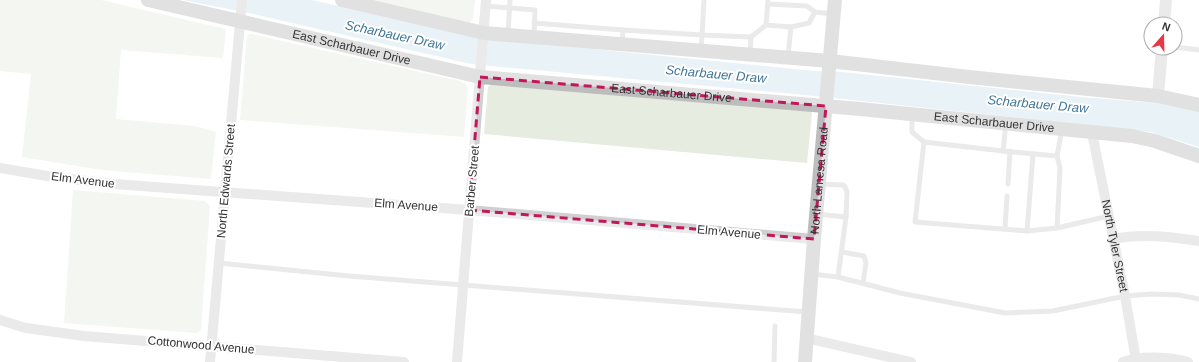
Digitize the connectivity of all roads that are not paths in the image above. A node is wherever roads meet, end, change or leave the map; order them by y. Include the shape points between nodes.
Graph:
1 (148, 0) edge
2 (242, 0) edge
3 (342, 0) edge
4 (510, 0) edge
5 (704, 0) edge
6 (1166, 0) edge
7 (768, 2) edge
8 (486, 3) edge
9 (834, 7) edge
10 (510, 8) junction
11 (815, 12) junction
12 (1165, 16) edge
13 (240, 22) junction
14 (534, 23) junction
15 (766, 25) junction
16 (791, 27) junction
17 (484, 33) junction
18 (508, 35) junction
19 (702, 35) junction
20 (534, 37) junction
21 (623, 37) junction
22 (751, 37) junction
23 (1183, 48) edge
24 (700, 50) junction
25 (1199, 50) edge
26 (750, 54) junction
27 (1161, 56) edge
28 (788, 57) junction
29 (829, 64) junction
30 (480, 77) junction
31 (1158, 96) junction
32 (826, 104) junction
33 (1199, 105) edge
34 (912, 114) junction
35 (1006, 123) junction
36 (1062, 129) junction
37 (1092, 133) junction
38 (924, 142) junction
39 (1003, 151) junction
40 (1010, 151) junction
41 (1033, 154) junction
42 (1057, 156) junction
43 (1199, 156) edge
44 (0, 168) edge
45 (819, 184) junction
46 (1008, 184) dead end
47 (225, 192) junction
48 (1007, 196) dead end
49 (469, 210) junction
50 (816, 214) junction
51 (1109, 216) junction
52 (846, 217) junction
53 (1057, 228) junction
54 (1005, 230) junction
55 (1028, 231) junction
56 (814, 239) junction
57 (1113, 239) junction
58 (1199, 241) edge
59 (842, 252) junction
60 (219, 263) junction
61 (811, 274) junction
62 (838, 277) junction
63 (863, 283) junction
64 (463, 285) junction
65 (1125, 296) junction
66 (1199, 299) edge
67 (808, 312) junction
68 (0, 320) edge
69 (775, 326) dead end
70 (806, 338) junction
71 (211, 346) junction
72 (1136, 360) junction
73 (210, 362) edge
74 (404, 362) edge
75 (457, 362) edge
76 (774, 362) edge
77 (805, 362) edge
78 (911, 362) edge
79 (1123, 362) edge
80 (1188, 362) edge

1 - 13 main road, East Scharbauer Drive
2 - 13 street, North Edwards Street
3 - 17 main road
4 - 10 lane
5 - 19 lane
6 - 12 street
7 - 11 lane via 807,6
7 - 15 lane
8 - 10 lane
8 - 17 street, Barber Street
9 - 11 lane
9 - 29 main road, North Lamesa Road
10 - 14 lane via 535,10
10 - 18 lane
11 - 16 lane via 809,23
13 - 30 main road, East Scharbauer Drive
13 - 47 street, North Edwards Street
14 - 20 lane
14 - 21 lane
15 - 16 lane
15 - 22 lane
16 - 28 lane
17 - 18 main road
17 - 30 street, Barber Street
18 - 20 main road
19 - 21 lane
19 - 22 lane
19 - 24 lane
20 - 21 main road
21 - 24 main road
22 - 26 lane
23 - 25 lane
24 - 26 main road
26 - 28 main road
27 - 31 street
28 - 29 main road
29 - 31 main road
29 - 32 main road, North Lamesa Road
30 - 32 main road, East Scharbauer Drive
30 - 49 street, Barber Street
31 - 33 main road
32 - 34 main road, East Scharbauer Drive
32 - 45 main road, North Lamesa Road
34 - 35 main road, East Scharbauer Drive
34 - 38 lane via 912,132
35 - 36 main road, East Scharbauer Drive
35 - 39 lane
36 - 37 main road, East Scharbauer Drive
36 - 42 lane
37 - 43 main road, East Scharbauer Drive via 1139,138
37 - 51 street, North Tyler Street
38 - 39 lane
38 - 54 lane via 915,222
39 - 40 lane
40 - 41 lane
40 - 46 lane
41 - 42 lane
41 - 55 lane
42 - 53 lane via 1060,168
44 - 47 street, Elm Avenue via 83,181
45 - 50 main road, North Lamesa Road
45 - 52 lane via 845,186
47 - 49 street, Elm Avenue
47 - 60 street, North Edwards Street
48 - 54 lane
49 - 56 street, Elm Avenue
49 - 64 street, Barber Street
50 - 52 lane
50 - 56 main road, North Lamesa Road
51 - 53 lane
51 - 57 street, North Tyler Street
52 - 59 lane
53 - 55 lane
54 - 55 lane
56 - 61 main road, North Lamesa Road
57 - 58 street via 1153,236
57 - 65 street, North Tyler Street
59 - 62 lane
59 - 63 lane via 864,256 866,263
60 - 64 lane
60 - 71 street, North Edwards Street
61 - 62 lane
61 - 67 main road, North Lamesa Road
62 - 63 lane
63 - 65 lane via 900,293 1005,313 1053,311
64 - 67 lane
64 - 75 street, Barber Street
65 - 66 lane via 1179,295
65 - 72 street, North Tyler Street
67 - 70 main road, North Lamesa Road
68 - 71 street, Cottonwood Avenue via 26,328 84,336
69 - 76 lane
70 - 77 main road, North Lamesa Road
70 - 78 street
71 - 73 street, North Edwards Street
71 - 74 street, Cottonwood Avenue
72 - 79 street
72 - 80 street via 1163,357

